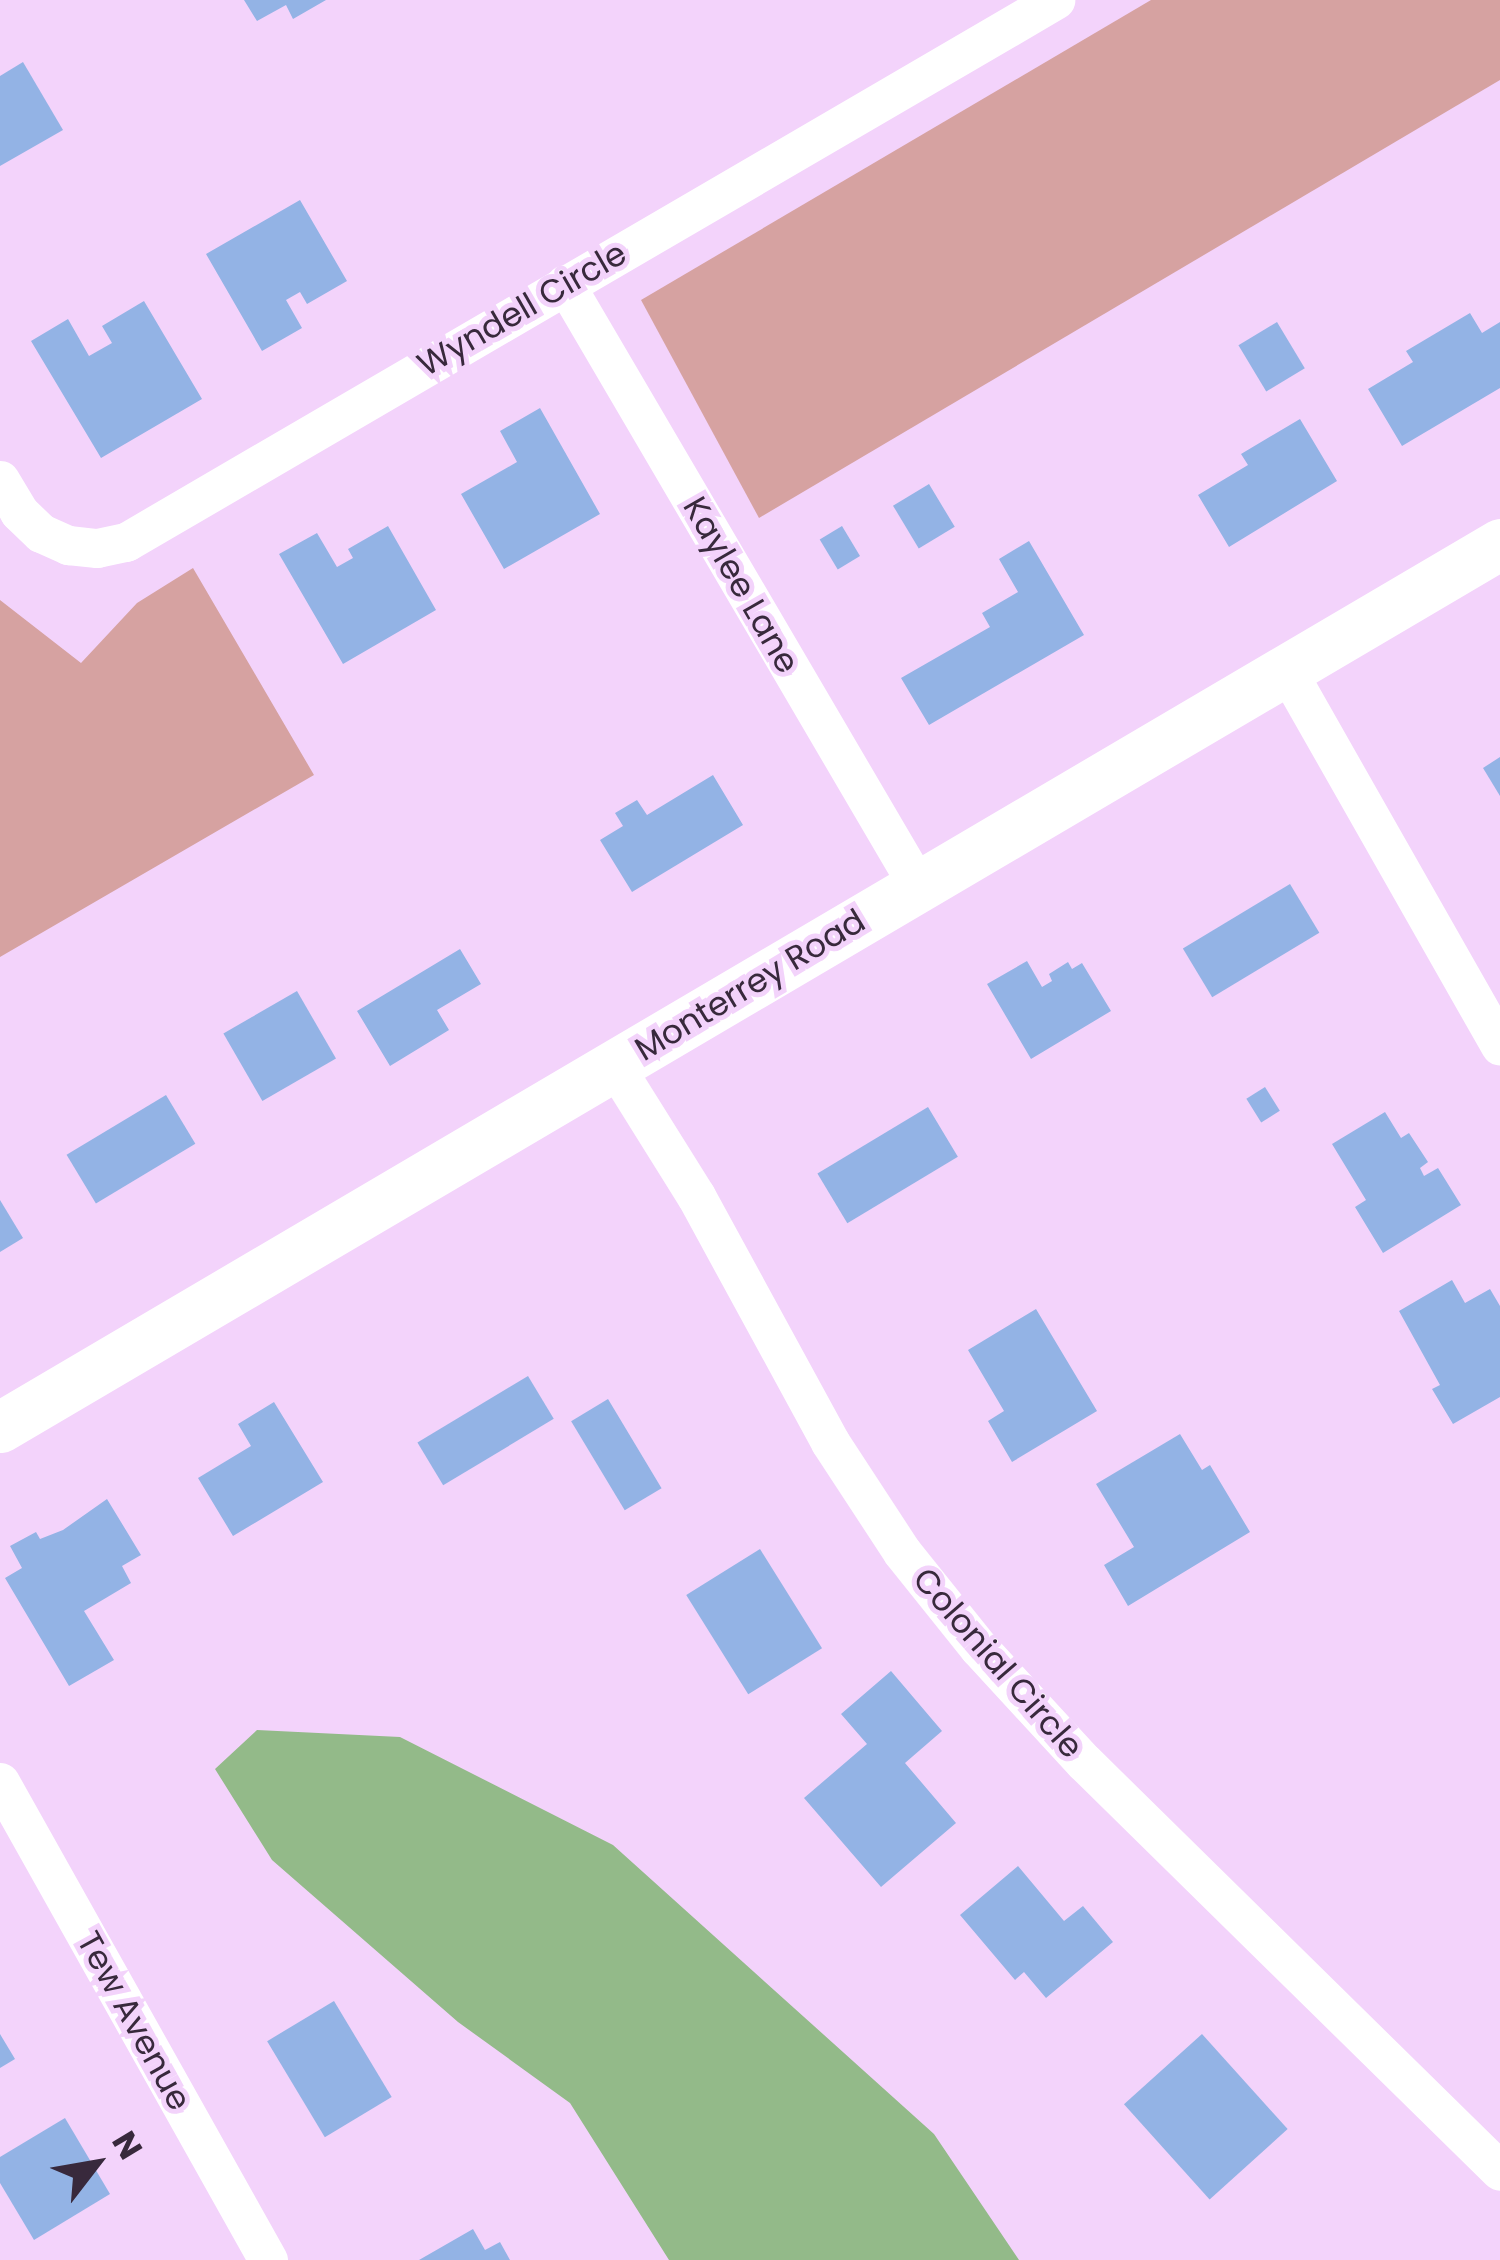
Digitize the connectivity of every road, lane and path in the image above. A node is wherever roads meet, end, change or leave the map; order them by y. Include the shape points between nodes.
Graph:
1 (1055, 0) edge
2 (565, 284) junction
3 (0, 480) edge
4 (1500, 544) edge
5 (1286, 669) junction
6 (918, 886) junction
7 (1500, 1045) edge
8 (614, 1065) junction
9 (0, 1426) edge
10 (0, 1782) edge
11 (1500, 2170) edge
12 (268, 2260) edge

1 - 2 street, Wyndell Circle
2 - 3 street, Wyndell Circle via 126,542 97,548 41,533
2 - 6 street, Kaylee Lane
4 - 5 street, Monterrey Road
5 - 6 street, Monterrey Road
5 - 7 street
6 - 8 street, Monterrey Road
8 - 9 street, Monterrey Road
8 - 11 street, Colonial Circle via 696,1196 830,1442 915,1568 1084,1762
10 - 12 street, Tew Avenue

